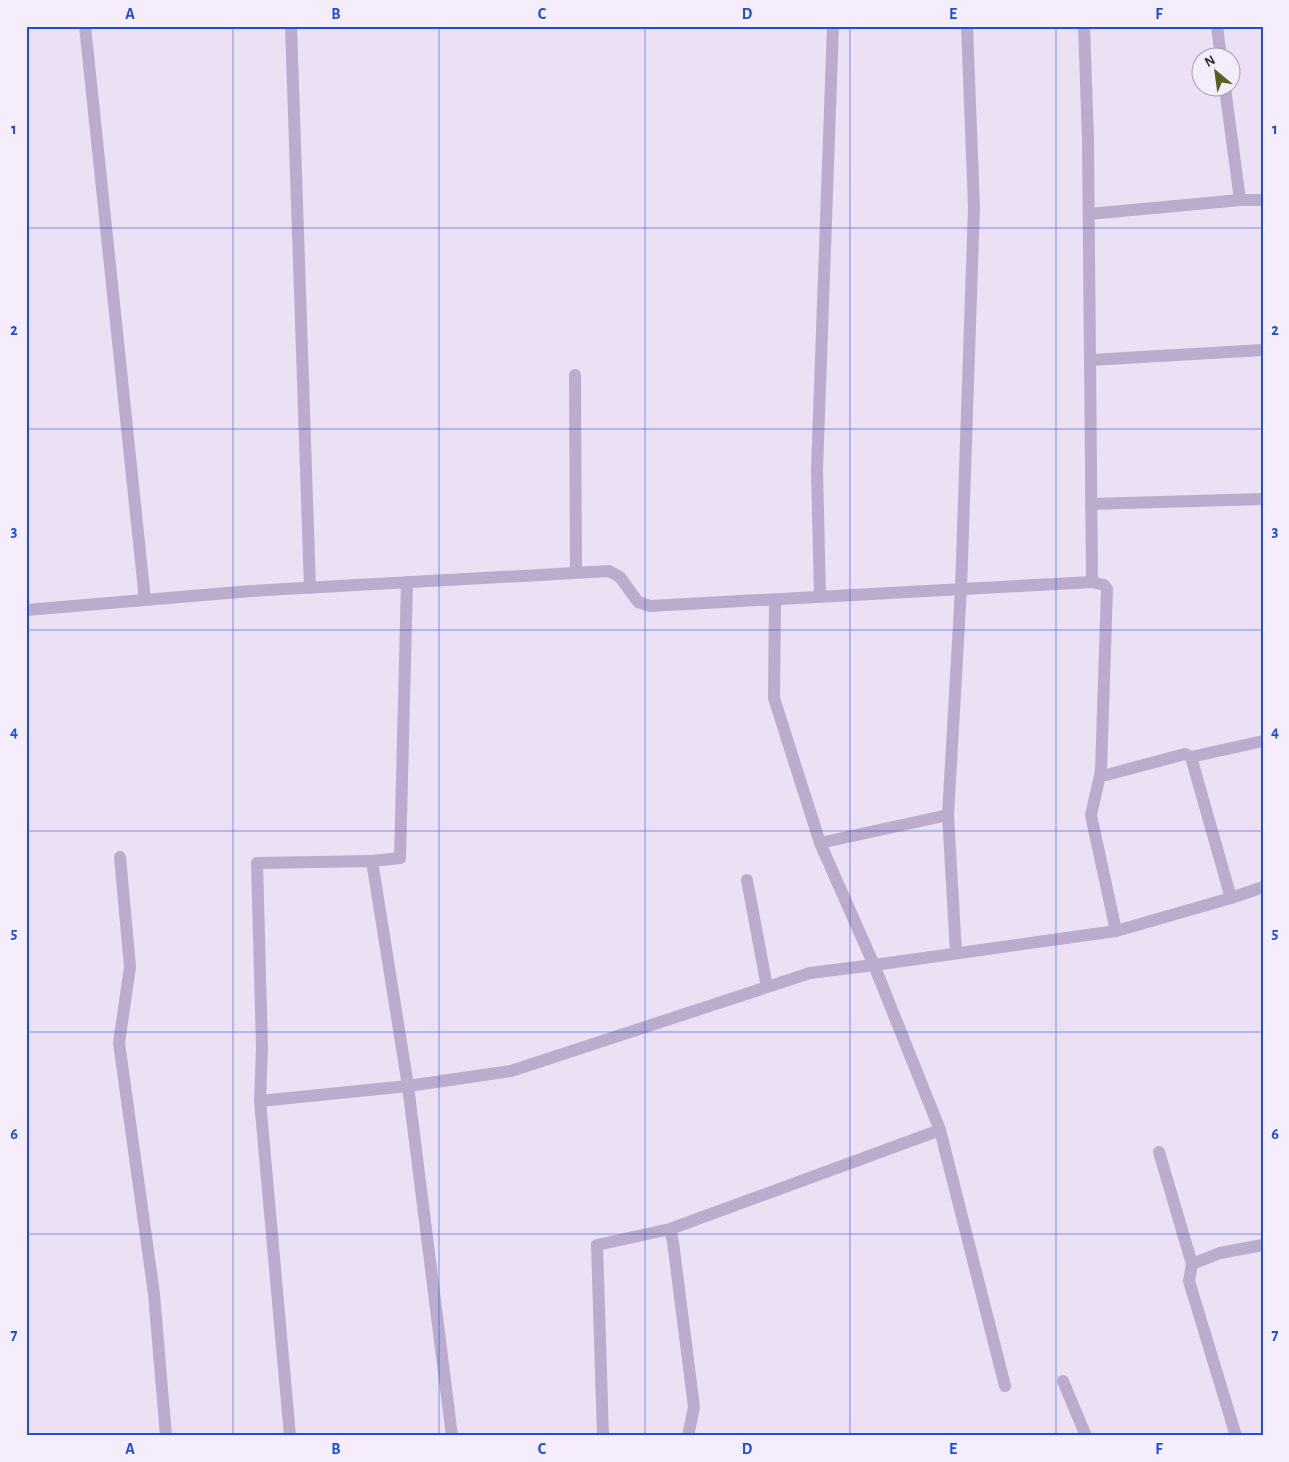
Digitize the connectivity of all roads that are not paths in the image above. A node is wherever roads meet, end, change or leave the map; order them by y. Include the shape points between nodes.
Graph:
1 (85, 26) edge
2 (291, 26) edge
3 (833, 26) edge
4 (967, 26) edge
5 (1084, 26) edge
6 (1217, 26) edge
7 (1220, 48) edge
8 (1226, 98) edge
9 (1240, 200) junction
10 (1263, 200) edge
11 (1089, 214) junction
12 (1263, 350) edge
13 (1090, 360) junction
14 (575, 375) dead end
15 (1263, 499) edge
16 (1091, 504) junction
17 (576, 572) junction
18 (407, 582) junction
19 (1092, 582) junction
20 (310, 588) junction
21 (960, 589) junction
22 (820, 596) junction
23 (775, 599) junction
24 (145, 600) junction
25 (26, 610) edge
26 (1263, 741) edge
27 (1191, 757) junction
28 (1101, 771) junction
29 (948, 815) junction
30 (820, 843) junction
31 (120, 857) dead end
32 (372, 861) junction
33 (747, 880) dead end
34 (1263, 887) edge
35 (1231, 898) junction
36 (1116, 931) junction
37 (956, 953) junction
38 (874, 965) junction
39 (767, 987) junction
40 (408, 1086) junction
41 (260, 1102) junction
42 (940, 1130) junction
43 (1159, 1152) dead end
44 (670, 1229) junction
45 (1263, 1245) edge
46 (1192, 1264) junction
47 (1063, 1381) dead end
48 (1005, 1386) dead end
49 (166, 1436) edge
50 (290, 1436) edge
51 (452, 1436) edge
52 (603, 1436) edge
53 (688, 1436) edge
54 (1086, 1436) edge
55 (1236, 1436) edge

1 - 24 street
2 - 20 street
3 - 22 street via 818,470
4 - 21 street via 974,207
5 - 11 street
6 - 7 street
8 - 9 street
9 - 10 street
9 - 11 street
11 - 13 street
12 - 13 street
13 - 16 street
14 - 17 street
15 - 16 street
16 - 19 street
17 - 18 street
17 - 23 street via 609,570 620,577 638,602 650,606
18 - 20 street
18 - 32 street via 400,858
19 - 21 street
19 - 28 street via 1107,589
20 - 24 street
21 - 22 street
21 - 29 street
22 - 23 street
23 - 30 street via 774,698
24 - 25 street
26 - 27 street
27 - 28 street via 1185,754 1106,775
27 - 35 street
28 - 36 street via 1091,815
29 - 30 street
29 - 37 street
30 - 38 street
31 - 49 street via 130,967 119,1043 154,1294
32 - 40 street
32 - 41 street via 257,863 262,1048
33 - 39 street
34 - 35 street
35 - 36 street
36 - 37 street
37 - 38 street
38 - 39 street via 810,973
38 - 42 street
39 - 40 street via 511,1071
40 - 41 street
40 - 51 street
41 - 50 street
42 - 44 street
42 - 48 street
43 - 46 street
44 - 52 street via 597,1245
44 - 53 street via 694,1407
45 - 46 street via 1220,1253
46 - 55 street via 1189,1281
47 - 54 street

